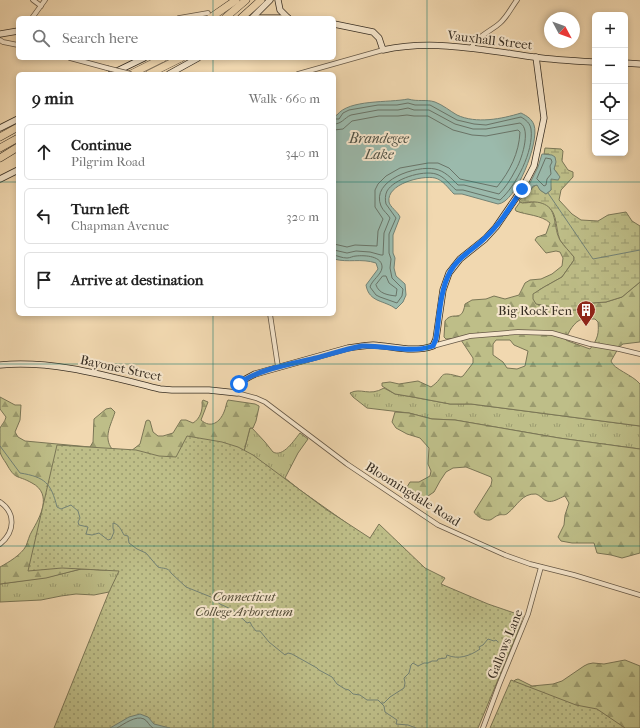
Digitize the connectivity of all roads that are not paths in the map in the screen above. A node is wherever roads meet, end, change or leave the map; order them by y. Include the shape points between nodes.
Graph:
1 (33, 0) edge
2 (45, 0) edge
3 (236, 0) edge
4 (246, 0) edge
5 (261, 0) edge
6 (270, 0) edge
7 (278, 0) edge
8 (517, 0) edge
9 (41, 6) junction
10 (34, 16) edge
11 (209, 16) edge
12 (227, 16) edge
13 (243, 16) edge
14 (254, 16) edge
15 (286, 16) edge
16 (336, 24) edge
17 (16, 32) edge
18 (0, 34) edge
19 (0, 40) edge
20 (16, 43) edge
21 (471, 48) junction
22 (383, 50) junction
23 (536, 57) junction
24 (81, 60) edge
25 (140, 60) edge
26 (159, 60) edge
27 (177, 60) edge
28 (194, 60) edge
29 (592, 62) edge
30 (628, 64) edge
31 (640, 64) edge
32 (114, 72) edge
33 (123, 72) edge
34 (135, 72) edge
35 (154, 72) edge
36 (173, 72) edge
37 (305, 72) edge
38 (16, 120) edge
39 (0, 128) edge
40 (16, 128) edge
41 (0, 137) edge
42 (16, 139) edge
43 (0, 148) edge
44 (16, 148) edge
45 (0, 158) edge
46 (16, 171) edge
47 (0, 179) edge
48 (270, 316) edge
49 (433, 346) junction
50 (640, 354) edge
51 (0, 365) edge
52 (278, 367) junction
53 (237, 393) junction
54 (0, 502) edge
55 (0, 544) edge
56 (541, 567) junction
57 (640, 595) edge
58 (483, 728) edge

1 - 9 street
2 - 9 street
3 - 11 highway
4 - 12 highway
5 - 13 highway
6 - 14 street
7 - 15 street via 281,11
8 - 21 street via 506,16
9 - 10 street
16 - 22 street via 373,32 379,38
17 - 18 street
19 - 20 street
21 - 22 street, Vauxhall Street via 422,45
21 - 23 street, Vauxhall Street
22 - 37 street, Vauxhall Street
23 - 29 street, Vauxhall Street
23 - 49 street via 544,118 534,166 522,189 496,226 460,258 449,273 443,290
24 - 33 street, bridge
25 - 32 street
26 - 34 highway
27 - 35 highway
28 - 36 street
30 - 31 street
38 - 39 street
40 - 41 highway
42 - 43 highway
44 - 45 highway
46 - 47 street
48 - 52 street
49 - 50 street via 470,336 518,332 552,333
49 - 52 street via 415,350 362,346
51 - 53 street, Bayonet Street via 55,366 166,390
52 - 53 street via 242,380
53 - 56 street, Bloomingdale Road via 264,402 347,464 438,525 505,555
54 - 55 street via 9,510 12,521 9,534
56 - 57 street, Bloomingdale Road
56 - 58 street, Gallows Lane via 528,614

